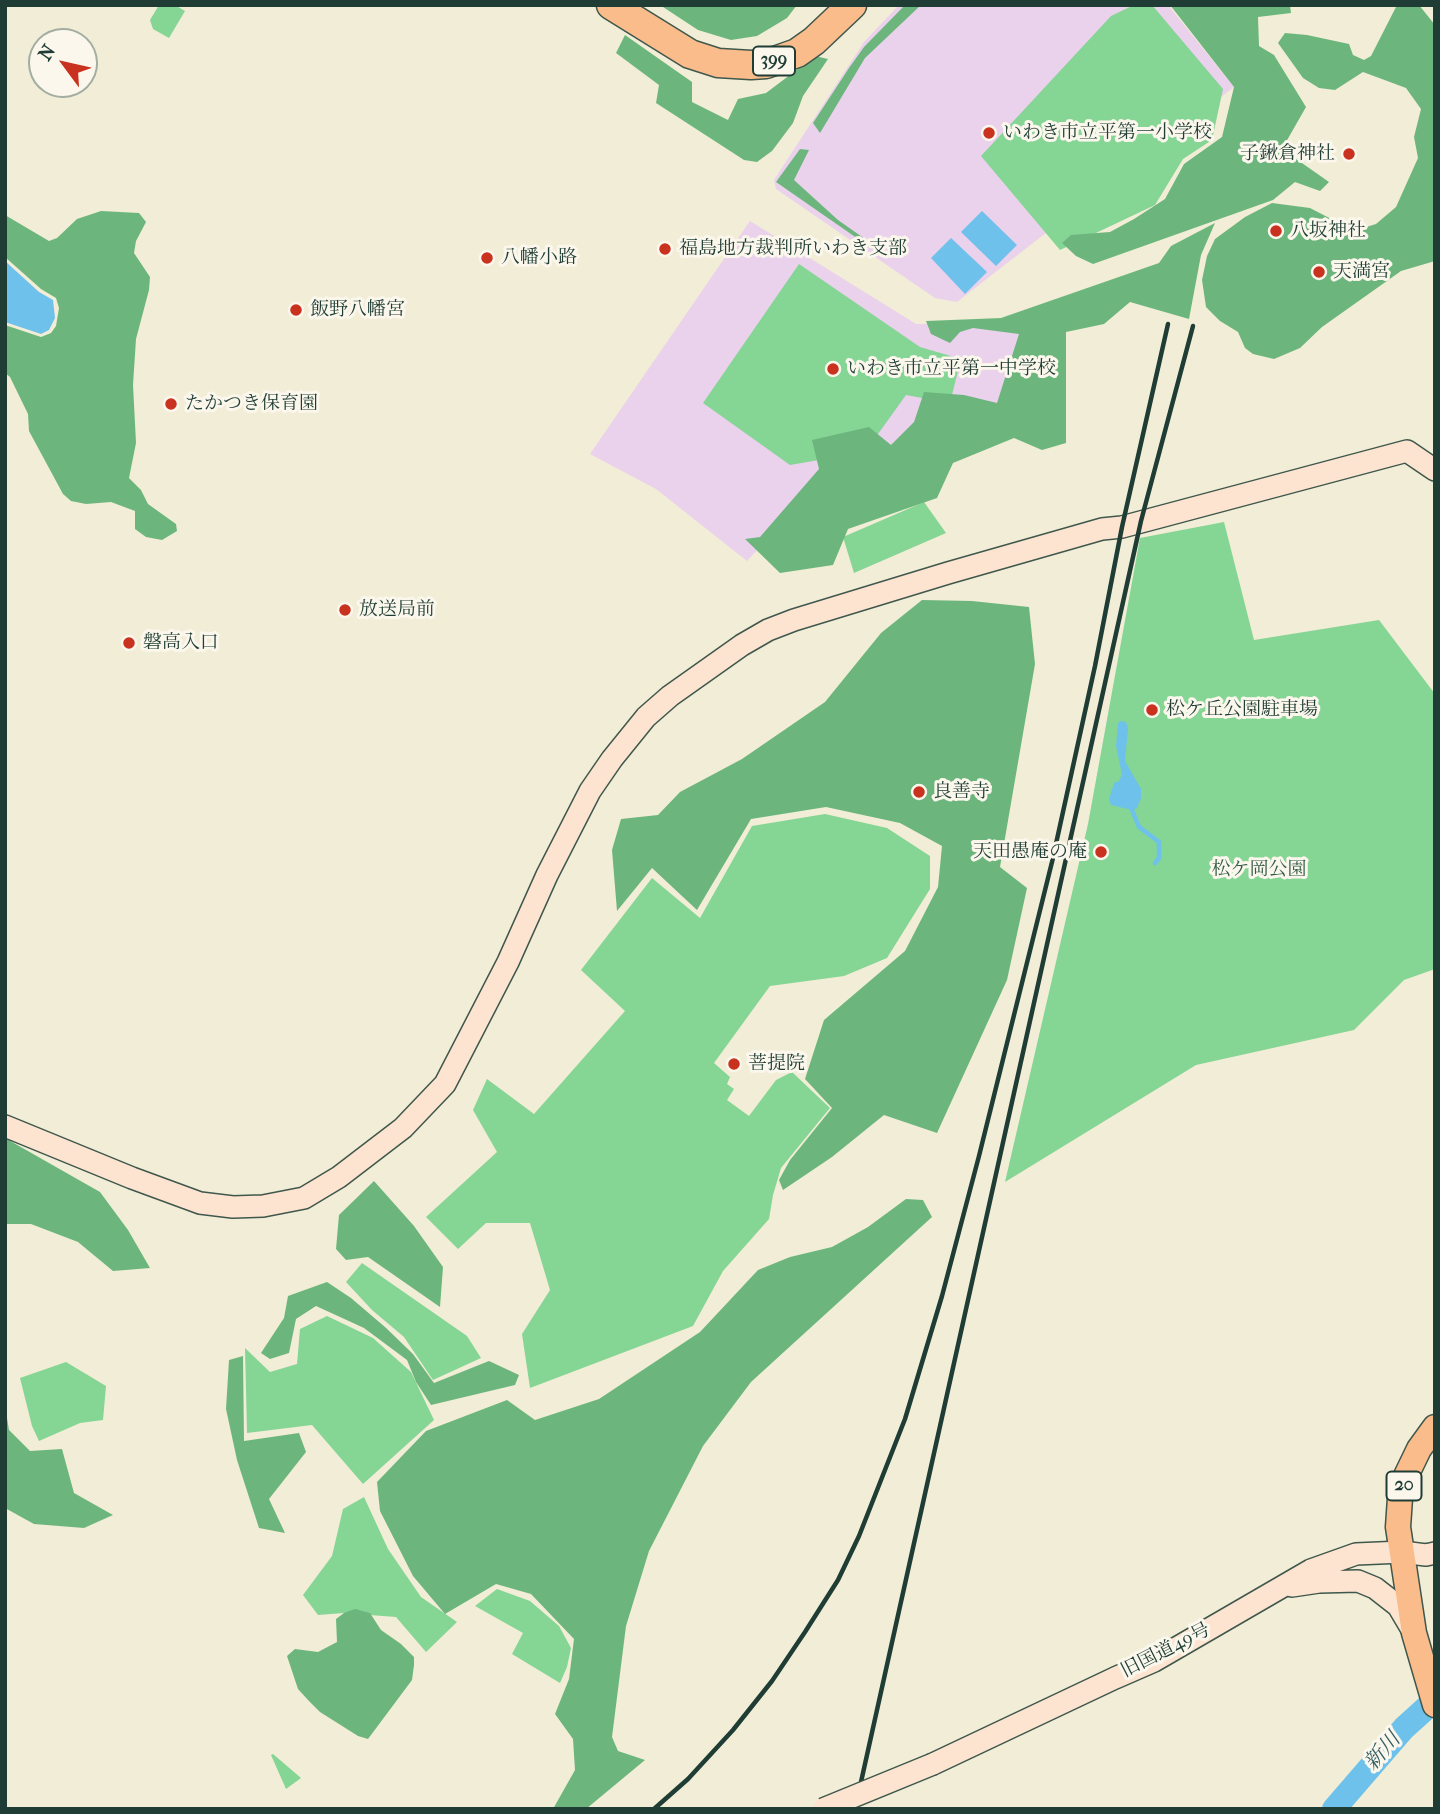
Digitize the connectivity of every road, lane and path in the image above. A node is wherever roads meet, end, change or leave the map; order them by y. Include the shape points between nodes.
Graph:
1 (611, 5) edge
2 (852, 5) edge
3 (1435, 470) edge
4 (5, 1126) edge
5 (1435, 1427) edge
6 (1402, 1552) junction
7 (1435, 1553) edge
8 (1279, 1589) junction
9 (1414, 1633) junction
10 (1435, 1705) edge
11 (823, 1809) edge

1 - 2 highway, 399 via 690,54 718,63 751,65 797,53
3 - 4 street via 1407,451 948,573 794,620 742,645 646,717 590,791 445,1084 403,1128 304,1198 263,1206 200,1203
5 - 6 main road, 20 via 1419,1449 1400,1498
6 - 7 street, 旧国道49号
6 - 8 street, 旧国道49号 via 1356,1554 1311,1570
6 - 9 main road, 20
8 - 9 street via 1320,1581 1358,1581 1398,1606
8 - 11 street, 旧国道49号, bridge via 1154,1661 933,1764
9 - 10 main road, 20

